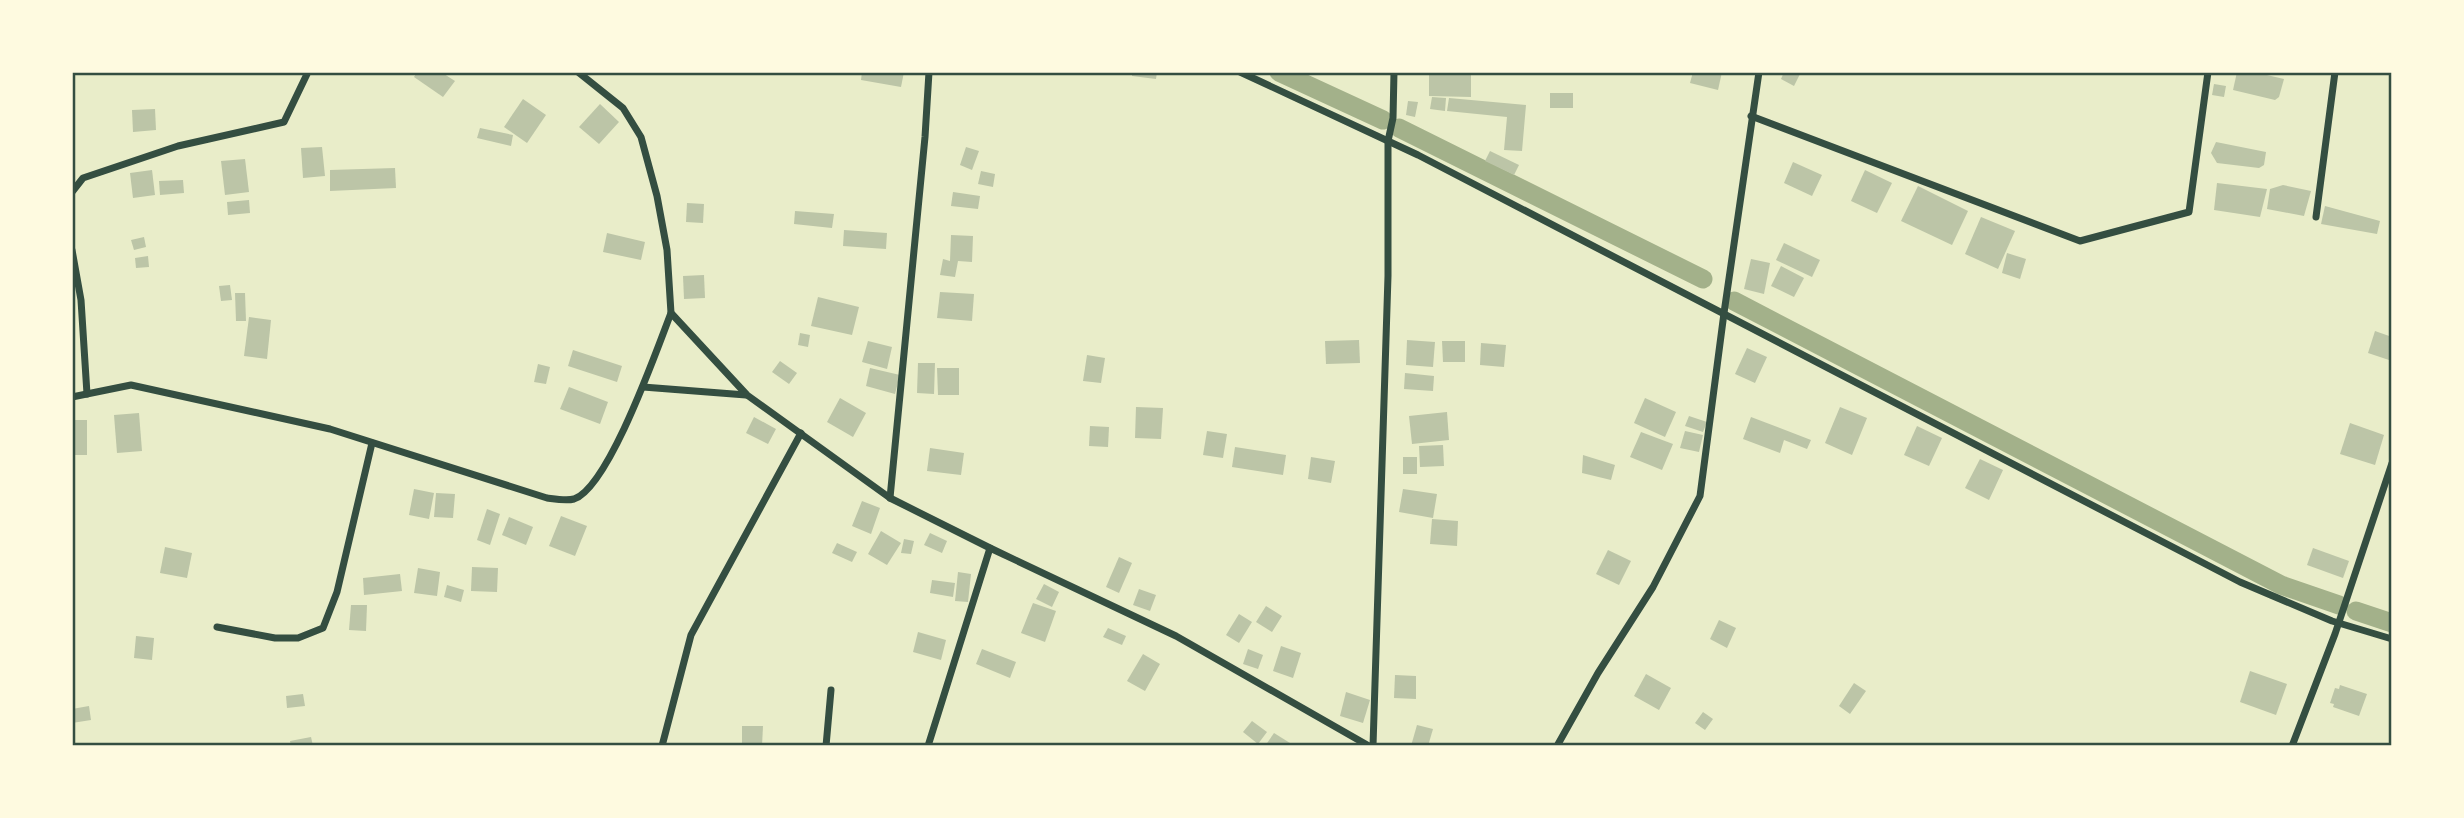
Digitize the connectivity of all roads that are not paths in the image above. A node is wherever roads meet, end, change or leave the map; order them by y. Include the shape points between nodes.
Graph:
1 (308, 72) edge
2 (578, 72) edge
3 (929, 72) edge
4 (1240, 72) edge
5 (1394, 72) edge
6 (1759, 72) edge
7 (2208, 72) edge
8 (2335, 72) edge
9 (1751, 116) junction
10 (1388, 141) junction
11 (72, 192) edge
12 (2316, 217) dead end
13 (72, 250) edge
14 (671, 313) junction
15 (1724, 313) junction
16 (643, 387) junction
17 (88, 394) junction
18 (747, 395) junction
19 (72, 397) edge
20 (801, 433) junction
21 (372, 443) junction
22 (2392, 463) edge
23 (890, 498) junction
24 (990, 548) junction
25 (2339, 623) junction
26 (217, 627) dead end
27 (2392, 639) edge
28 (831, 690) dead end
29 (662, 746) edge
30 (826, 746) edge
31 (928, 746) edge
32 (1371, 746) edge
33 (1557, 746) edge
34 (2292, 746) edge

1 - 11 street via 284,122 178,146 83,178
2 - 14 street via 623,108 641,137 667,250
3 - 23 street
4 - 10 street
5 - 10 street
6 - 9 street
7 - 9 street via 2189,212 2080,242
8 - 12 street
9 - 15 street
10 - 15 street
10 - 32 street via 1388,276
13 - 17 street
14 - 16 street
14 - 18 street
15 - 25 street via 2240,582
15 - 33 street via 1700,496 1653,587
16 - 18 street
16 - 21 street via 622,435 588,489 573,499 547,498
17 - 19 street
17 - 21 street via 131,385 330,429
18 - 20 street
20 - 23 street
20 - 29 street via 691,635
21 - 26 street via 337,592 323,628 298,638 275,638
22 - 25 street
23 - 24 street
24 - 31 street
24 - 32 street via 1176,636
25 - 27 street
25 - 34 street
28 - 30 street

